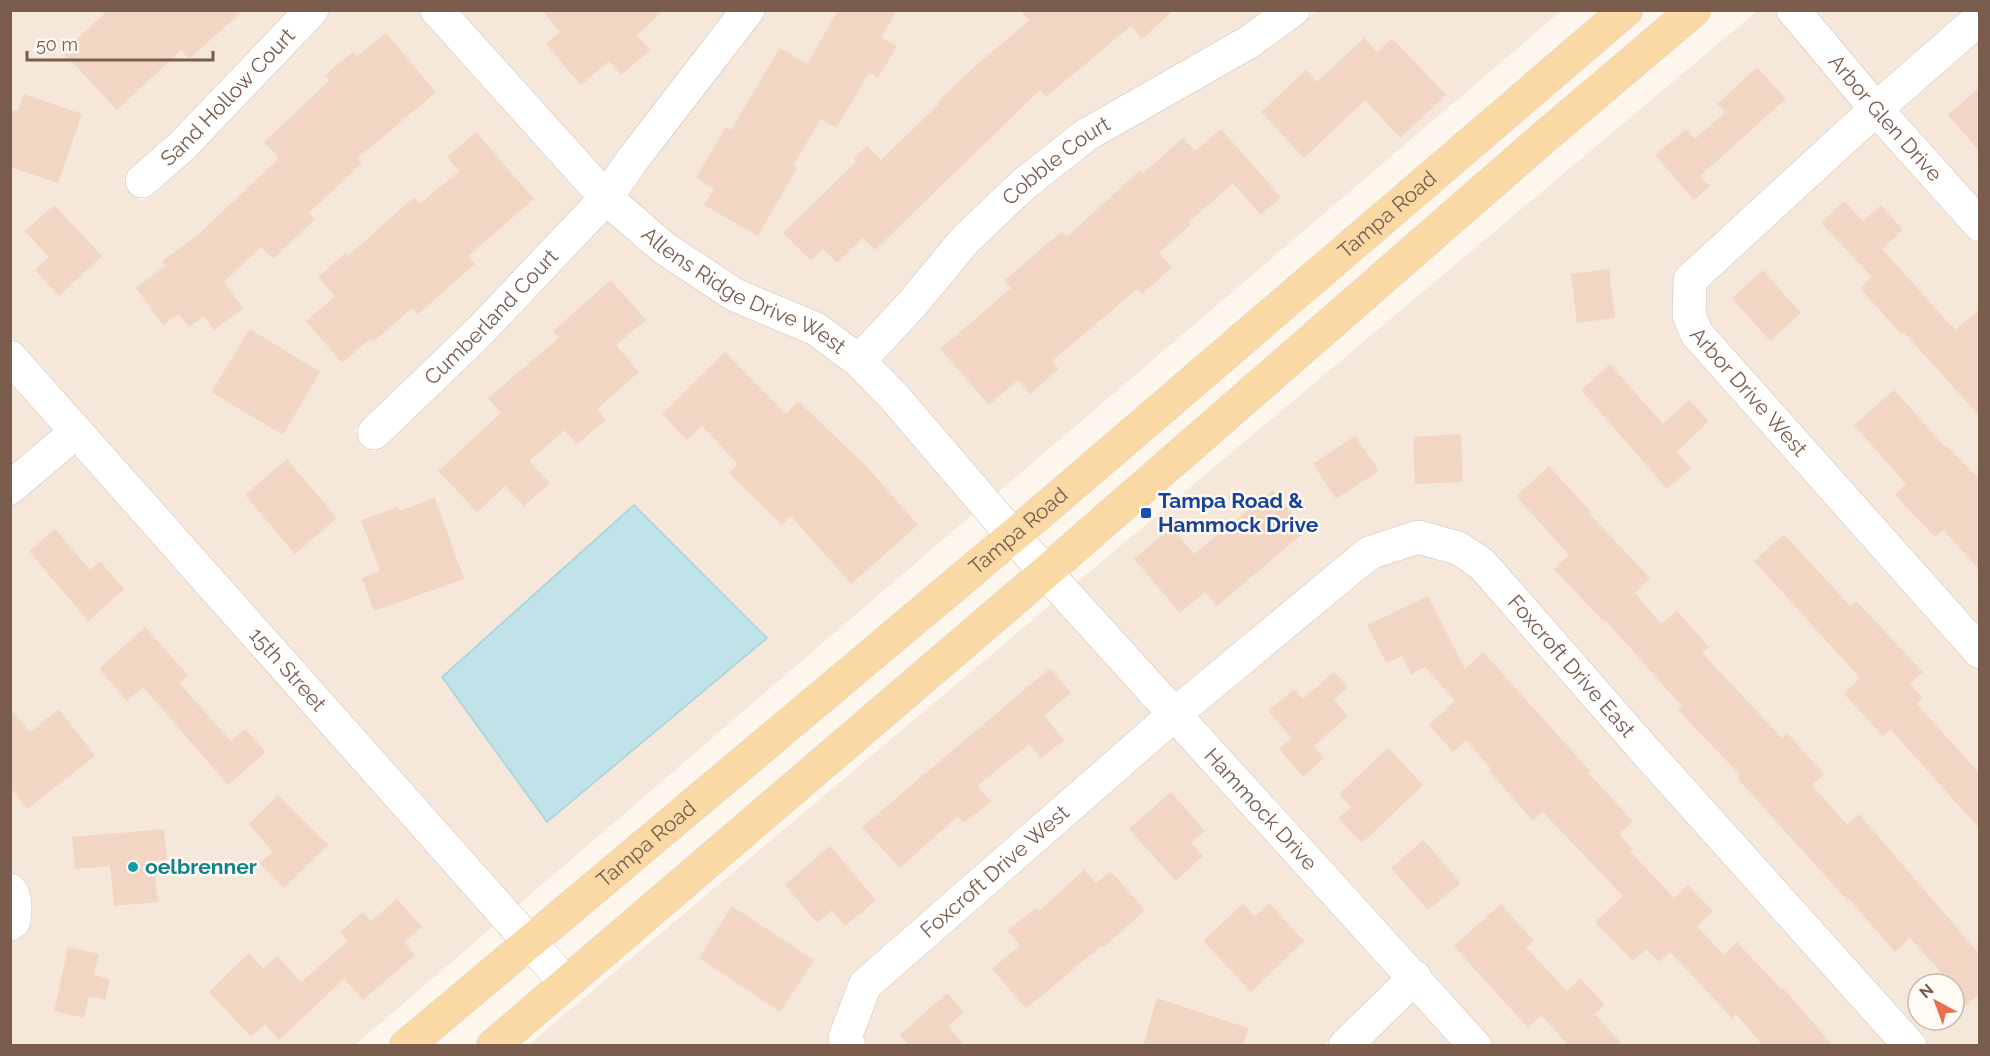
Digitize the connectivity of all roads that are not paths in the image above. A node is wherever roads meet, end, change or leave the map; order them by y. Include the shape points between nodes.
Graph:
1 (312, 10) edge
2 (437, 10) edge
3 (748, 10) edge
4 (1293, 10) edge
5 (1626, 10) edge
6 (1694, 10) edge
7 (1793, 10) edge
8 (1980, 18) edge
9 (1876, 109) junction
10 (142, 181) dead end
11 (606, 198) junction
12 (1980, 225) edge
13 (10, 357) edge
14 (859, 361) junction
15 (76, 432) junction
16 (374, 433) dead end
17 (10, 488) edge
18 (1013, 536) junction
19 (1046, 572) junction
20 (1980, 652) edge
21 (1175, 714) junction
22 (10, 890) edge
23 (10, 924) edge
24 (529, 941) junction
25 (1415, 977) junction
26 (565, 982) junction
27 (405, 1046) edge
28 (493, 1046) edge
29 (849, 1046) edge
30 (1345, 1046) edge
31 (1475, 1046) edge
32 (1910, 1046) edge

1 - 10 street, Sand Hollow Court via 182,146
2 - 11 street, Allens Ridge Drive West
3 - 11 street, Cumberland Court
4 - 14 street, Cobble Court via 1249,42 1086,135 1024,184 965,240
5 - 18 main road, Tampa Road
6 - 19 main road
7 - 9 street, Arbor Glen Drive
8 - 9 street, Arbor Drive West
9 - 12 street, Arbor Glen Drive
9 - 20 street, Arbor Drive West via 1690,280 1689,315 1697,334
11 - 14 street, Allens Ridge Drive West via 664,248 735,295 816,329
11 - 16 street, Cumberland Court via 479,332
13 - 15 street, 15th Street
14 - 18 street, Allens Ridge Drive West
15 - 17 street
15 - 24 street, 15th Street
18 - 19 street, Allens Ridge Drive West
18 - 24 main road, Tampa Road
19 - 21 street, Hammock Drive
19 - 26 main road
21 - 25 street, Hammock Drive
21 - 29 street, Foxcroft Drive West via 865,985 845,1038
21 - 32 street, Foxcroft Drive East via 1369,553 1418,537 1458,548 1482,564
22 - 23 street via 16,907
24 - 26 street, 15th Street
24 - 27 main road, Tampa Road
25 - 30 street
25 - 31 street, Hammock Drive
26 - 28 main road

